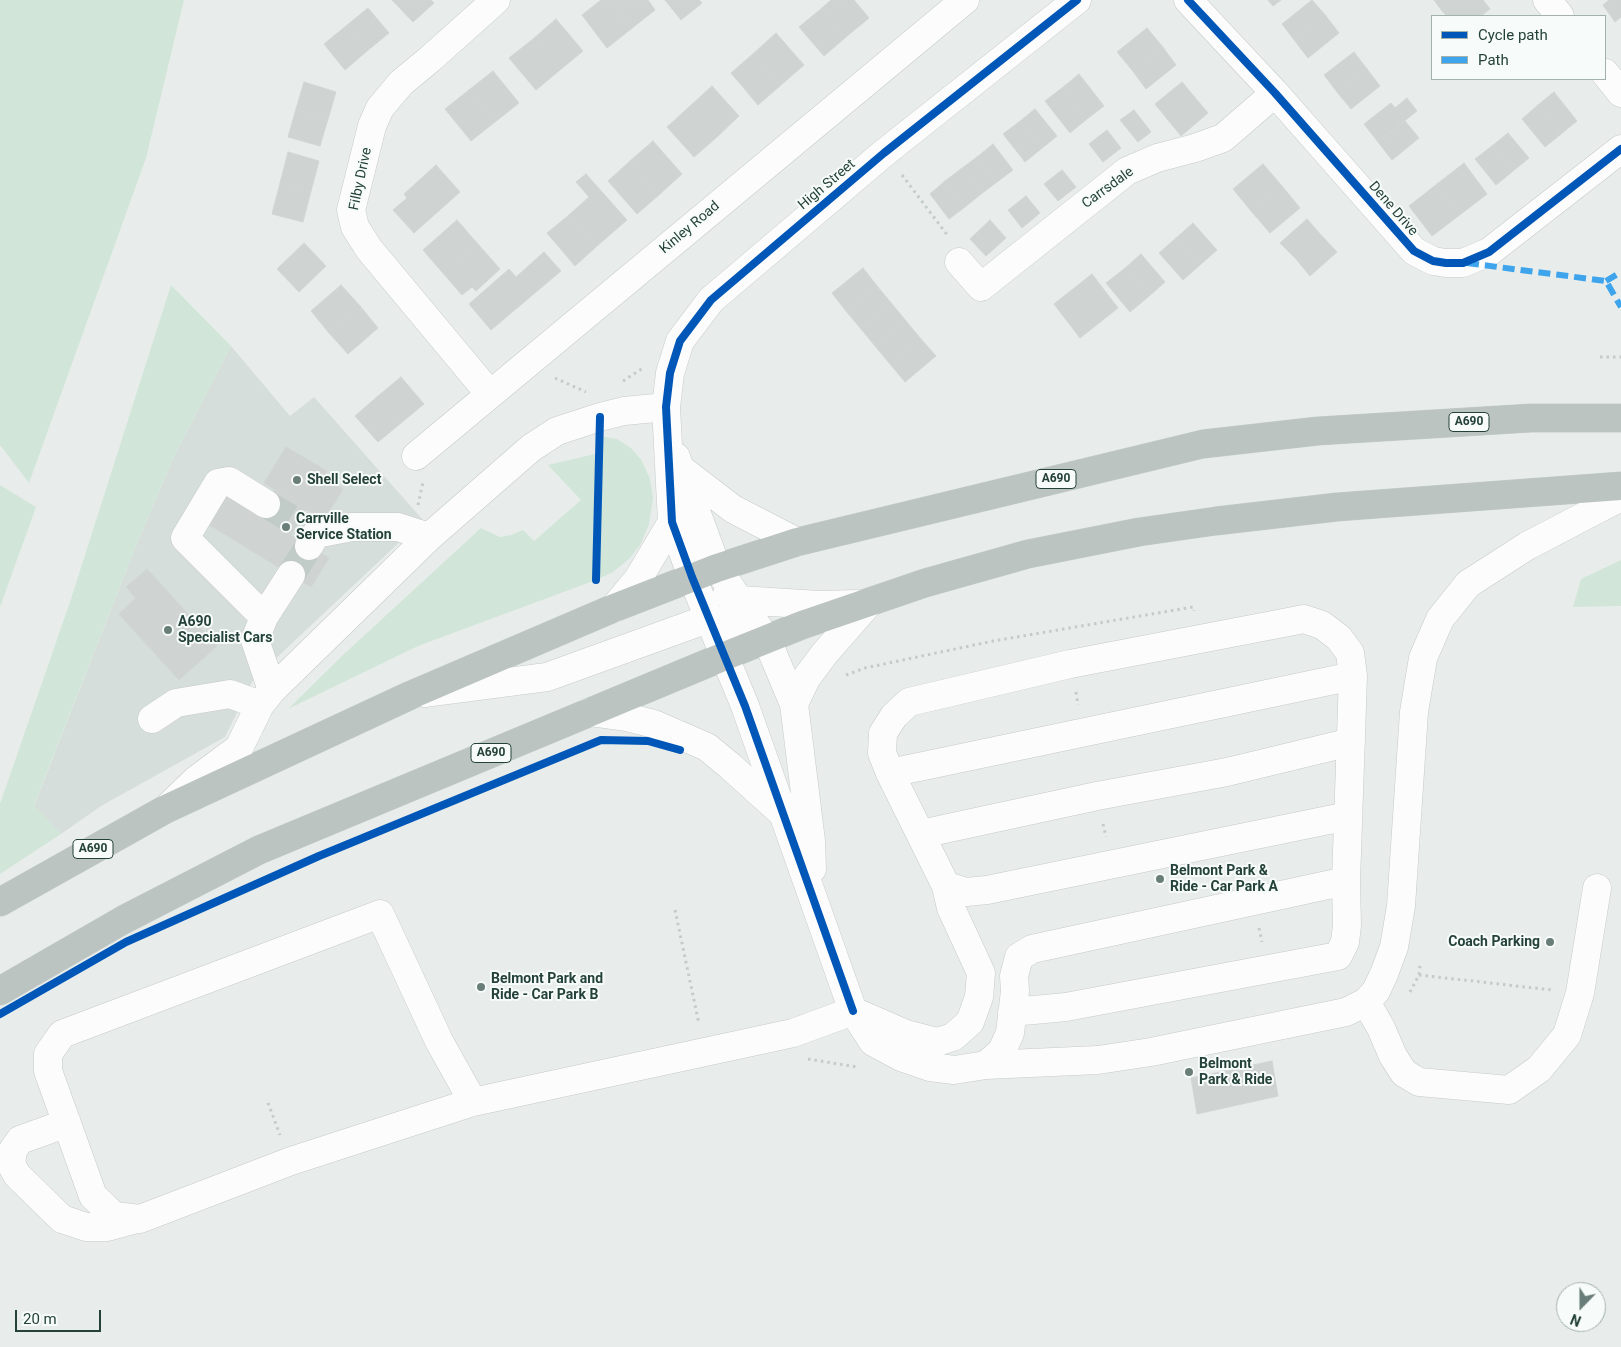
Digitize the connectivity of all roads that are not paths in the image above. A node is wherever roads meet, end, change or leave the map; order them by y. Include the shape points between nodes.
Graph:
1 (496, 0) edge
2 (964, 0) edge
3 (1077, 0) edge
4 (1188, 0) edge
5 (1547, 0) edge
6 (1559, 15) edge
7 (1606, 74) edge
8 (1275, 93) junction
9 (1621, 94) edge
10 (1621, 149) edge
11 (959, 262) road end
12 (489, 394) junction
13 (666, 407) junction
14 (1621, 418) edge
15 (668, 437) junction
16 (416, 456) road end
17 (681, 469) junction
18 (1621, 486) edge
19 (1621, 497) edge
20 (266, 504) tunnel mouth
21 (672, 522) junction
22 (307, 535) tunnel mouth
23 (429, 537) junction
24 (796, 542) junction
25 (704, 573) junction
26 (291, 575) tunnel mouth
27 (740, 600) junction
28 (868, 604) junction
29 (614, 608) junction
30 (264, 617) junction
31 (710, 618) junction
32 (767, 640) junction
33 (725, 656) junction
34 (1353, 676) junction
35 (411, 695) junction
36 (266, 698) junction
37 (794, 704) junction
38 (589, 712) junction
39 (152, 720) dead end
40 (1352, 742) junction
41 (890, 773) junction
42 (166, 809) junction
43 (783, 814) junction
44 (1348, 816) junction
45 (921, 834) junction
46 (1346, 881) junction
47 (946, 886) junction
48 (1597, 888) dead end
49 (814, 900) junction
50 (0, 902) edge
51 (0, 991) edge
52 (1366, 1002) junction
53 (853, 1011) junction
54 (1012, 1012) junction
55 (986, 1065) junction
56 (473, 1102) junction
57 (67, 1123) junction
58 (140, 1219) junction

1 - 12 street, Filby Drive via 400,83 380,108 372,126 351,210 355,227 368,250
2 - 12 street, Kinley Road
3 - 13 street, High Street via 884,153 712,300 680,342 670,373
4 - 8 street, Dene Drive
5 - 6 street
7 - 9 street
8 - 10 street, Dene Drive via 1414,251 1446,264 1464,263 1489,252
8 - 11 street, Carrsdale via 1223,138 1157,158 1127,171 981,287
12 - 16 street, Kinley Road
13 - 15 street, High Street
13 - 23 street via 624,411 557,431 531,448
14 - 24 highway, A690 via 1531,418 1328,430 1204,444
15 - 17 street
15 - 21 street, High Street
17 - 24 street via 733,509
17 - 25 street
18 - 28 highway, A690 via 1318,509 1138,532 1028,554 925,583
19 - 52 street via 1527,546 1468,584 1440,619 1424,658 1414,712 1401,906 1394,947 1376,991
20 - 30 street via 228,480 218,482 185,538
21 - 25 street, High Street
21 - 29 street via 638,579
22 - 23 street via 352,527 398,527
23 - 36 street
24 - 25 highway, A690
25 - 27 street
25 - 29 highway, A690
25 - 31 street
26 - 30 street
27 - 28 street
27 - 32 street
28 - 32 highway, A690
28 - 37 street via 807,677
29 - 35 highway, A690
30 - 36 street via 255,640
31 - 32 street via 736,624
31 - 33 street
31 - 35 street via 547,677
32 - 33 highway, A690
32 - 37 street
33 - 38 highway, A690
33 - 43 street
34 - 40 street
34 - 41 street
34 - 41 street via 1350,653 1339,638 1322,625 1304,619 1070,664 909,702 894,716 884,733 882,753
35 - 42 highway, A690
36 - 39 street via 230,694 176,703
36 - 42 street via 239,748 196,780
37 - 49 street via 811,841
38 - 43 street via 654,724 707,747
38 - 51 highway, A690 via 259,850 123,920
40 - 44 street
40 - 45 street via 1227,772
41 - 45 street
42 - 50 highway, A690
43 - 49 street
44 - 46 street
44 - 47 street via 987,890 966,892
45 - 47 street
46 - 54 street via 1032,949 1019,956
46 - 54 street via 1347,925 1345,942 1338,956 1066,1007
47 - 53 street via 951,908 981,973 979,997 970,1022 953,1037 937,1042 906,1034
48 - 52 street via 1580,993 1567,1035 1539,1070 1509,1090 1419,1082 1404,1073
49 - 53 street
52 - 55 street via 1346,1012 1150,1052 1098,1060
53 - 55 street via 873,1042 901,1057 930,1068 954,1070
53 - 56 street via 793,1033
54 - 55 street via 1010,1033 1002,1051
56 - 57 street via 439,1041 380,914 62,1034 48,1054 48,1071
56 - 58 street via 291,1161
57 - 58 street via 93,1196 114,1216
57 - 58 street via 20,1140 13,1150 11,1164 18,1175 62,1219 86,1227 107,1227

